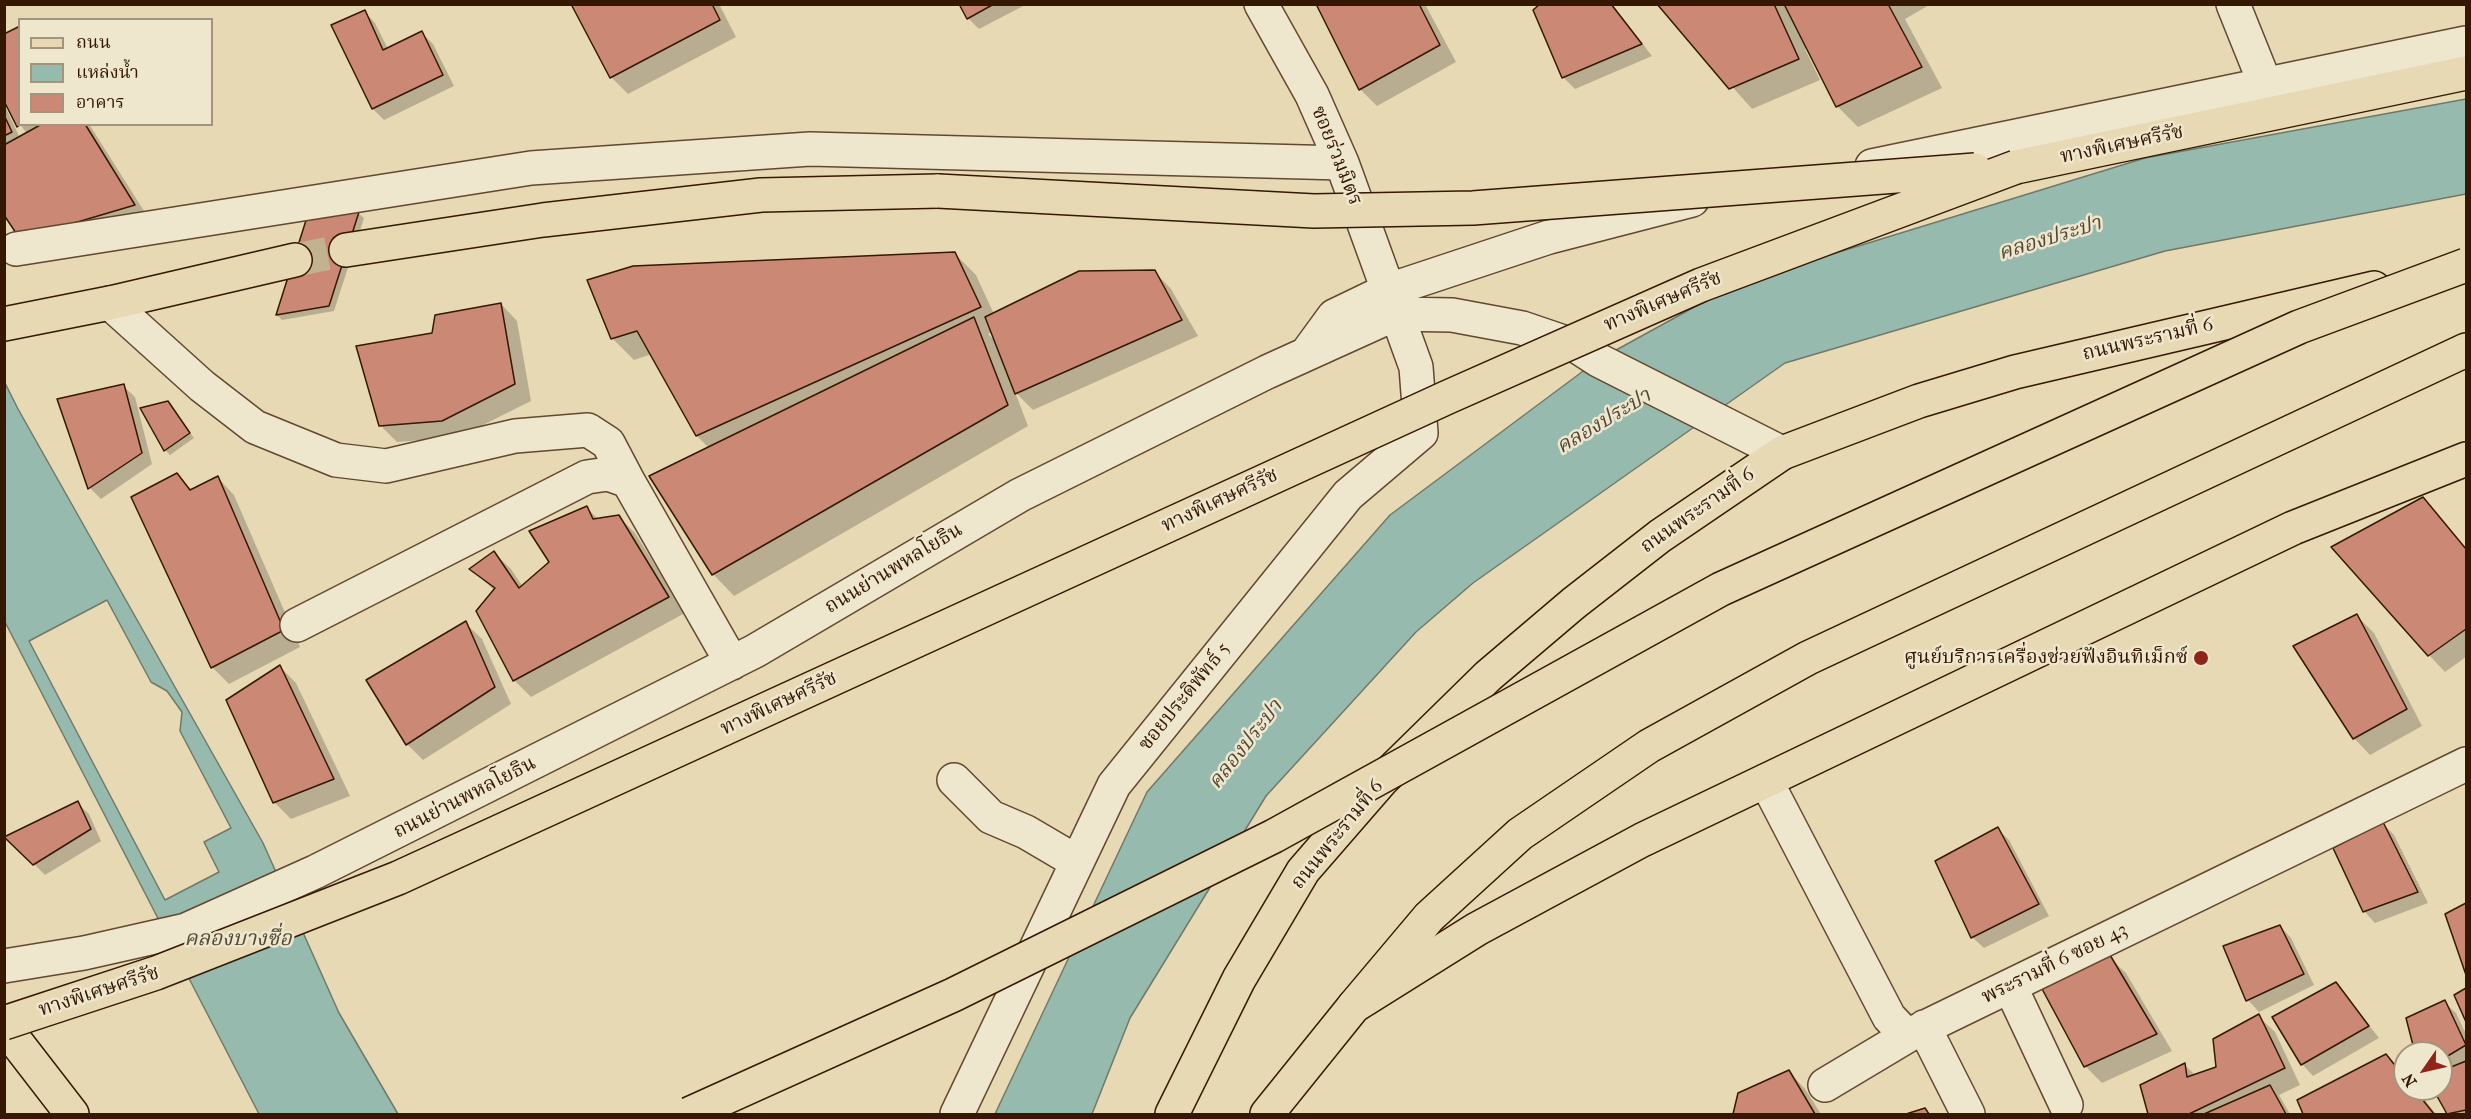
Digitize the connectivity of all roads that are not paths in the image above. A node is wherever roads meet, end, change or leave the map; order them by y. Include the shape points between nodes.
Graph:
1 (1261, 4) edge
2 (2233, 4) edge
3 (2466, 43) edge
4 (2466, 73) edge
5 (2266, 86) junction
6 (1342, 164) junction
7 (2016, 167) junction
8 (16, 249) dead end
9 (346, 250) tunnel mouth
10 (295, 260) tunnel mouth
11 (2466, 266) edge
12 (1390, 302) junction
13 (110, 303) junction
14 (4, 324) edge
15 (2466, 350) edge
16 (1782, 453) junction
17 (2466, 459) edge
18 (628, 482) junction
19 (297, 625) dead end
20 (732, 663) junction
21 (2466, 764) edge
22 (954, 780) dead end
23 (1766, 781) junction
24 (1077, 862) junction
25 (4, 966) edge
26 (2010, 986) junction
27 (1354, 1006) junction
28 (4, 1024) edge
29 (1915, 1032) junction
30 (1825, 1085) dead end
31 (2066, 1106) dead end
32 (72, 1114) edge
33 (689, 1114) edge
34 (957, 1114) edge
35 (1172, 1114) edge
36 (1267, 1114) edge
37 (1968, 1114) edge

1 - 6 street, ซอยร่วมมิตร via 1312,95
2 - 5 street
3 - 5 street
4 - 7 main road, ทางพิเศษศรีรัช
5 - 12 street via 1899,162 1726,191 1549,237
6 - 8 street via 787,151 531,168
6 - 12 street, ซอยร่วมมิตร
7 - 9 main road, bridge via 1473,208 1314,211 938,191 761,195 543,220
7 - 28 main road, ทางพิเศษศรีรัช, bridge via 1680,294 398,878 156,973
10 - 13 main road
11 - 16 main road, ถนนพระรามที่ 6 via 2015,372 1919,401
11 - 33 main road, bridge via 2289,332 1721,589 1274,836 953,995
12 - 16 street, ถนนย่านพหลโยธิน via 1522,328 1578,347
12 - 20 street, ถนนย่านพหลโยธิน via 1306,354 1020,495
12 - 24 street, ซอยประดิพัทธ์ 5 via 1416,367 1421,434 1348,495 1114,785
13 - 14 main road
13 - 18 street via 202,386 255,427 336,460 386,466 515,436 588,430 608,443
15 - 27 main road via 1808,658 1649,746 1520,834 1429,917
16 - 35 main road, ถนนพระรามที่ 6 via 1660,537 1574,603 1488,676 1382,780 1303,871 1239,979
17 - 23 main road via 2293,528
18 - 19 street via 608,474 587,477
18 - 20 street
20 - 25 street, ถนนย่านพหลโยธิน via 315,872 186,930
21 - 26 street, พระรามที่ 6 ซอย 43
22 - 24 street via 992,817
23 - 27 main road via 1642,840 1477,929
23 - 29 street via 1889,1017
24 - 34 street, ซอยประดิพัทธ์ 5
26 - 29 street, พระรามที่ 6 ซอย 43
26 - 31 street
27 - 36 main road
28 - 32 main road
29 - 30 street, พระรามที่ 6 ซอย 43
29 - 37 street

